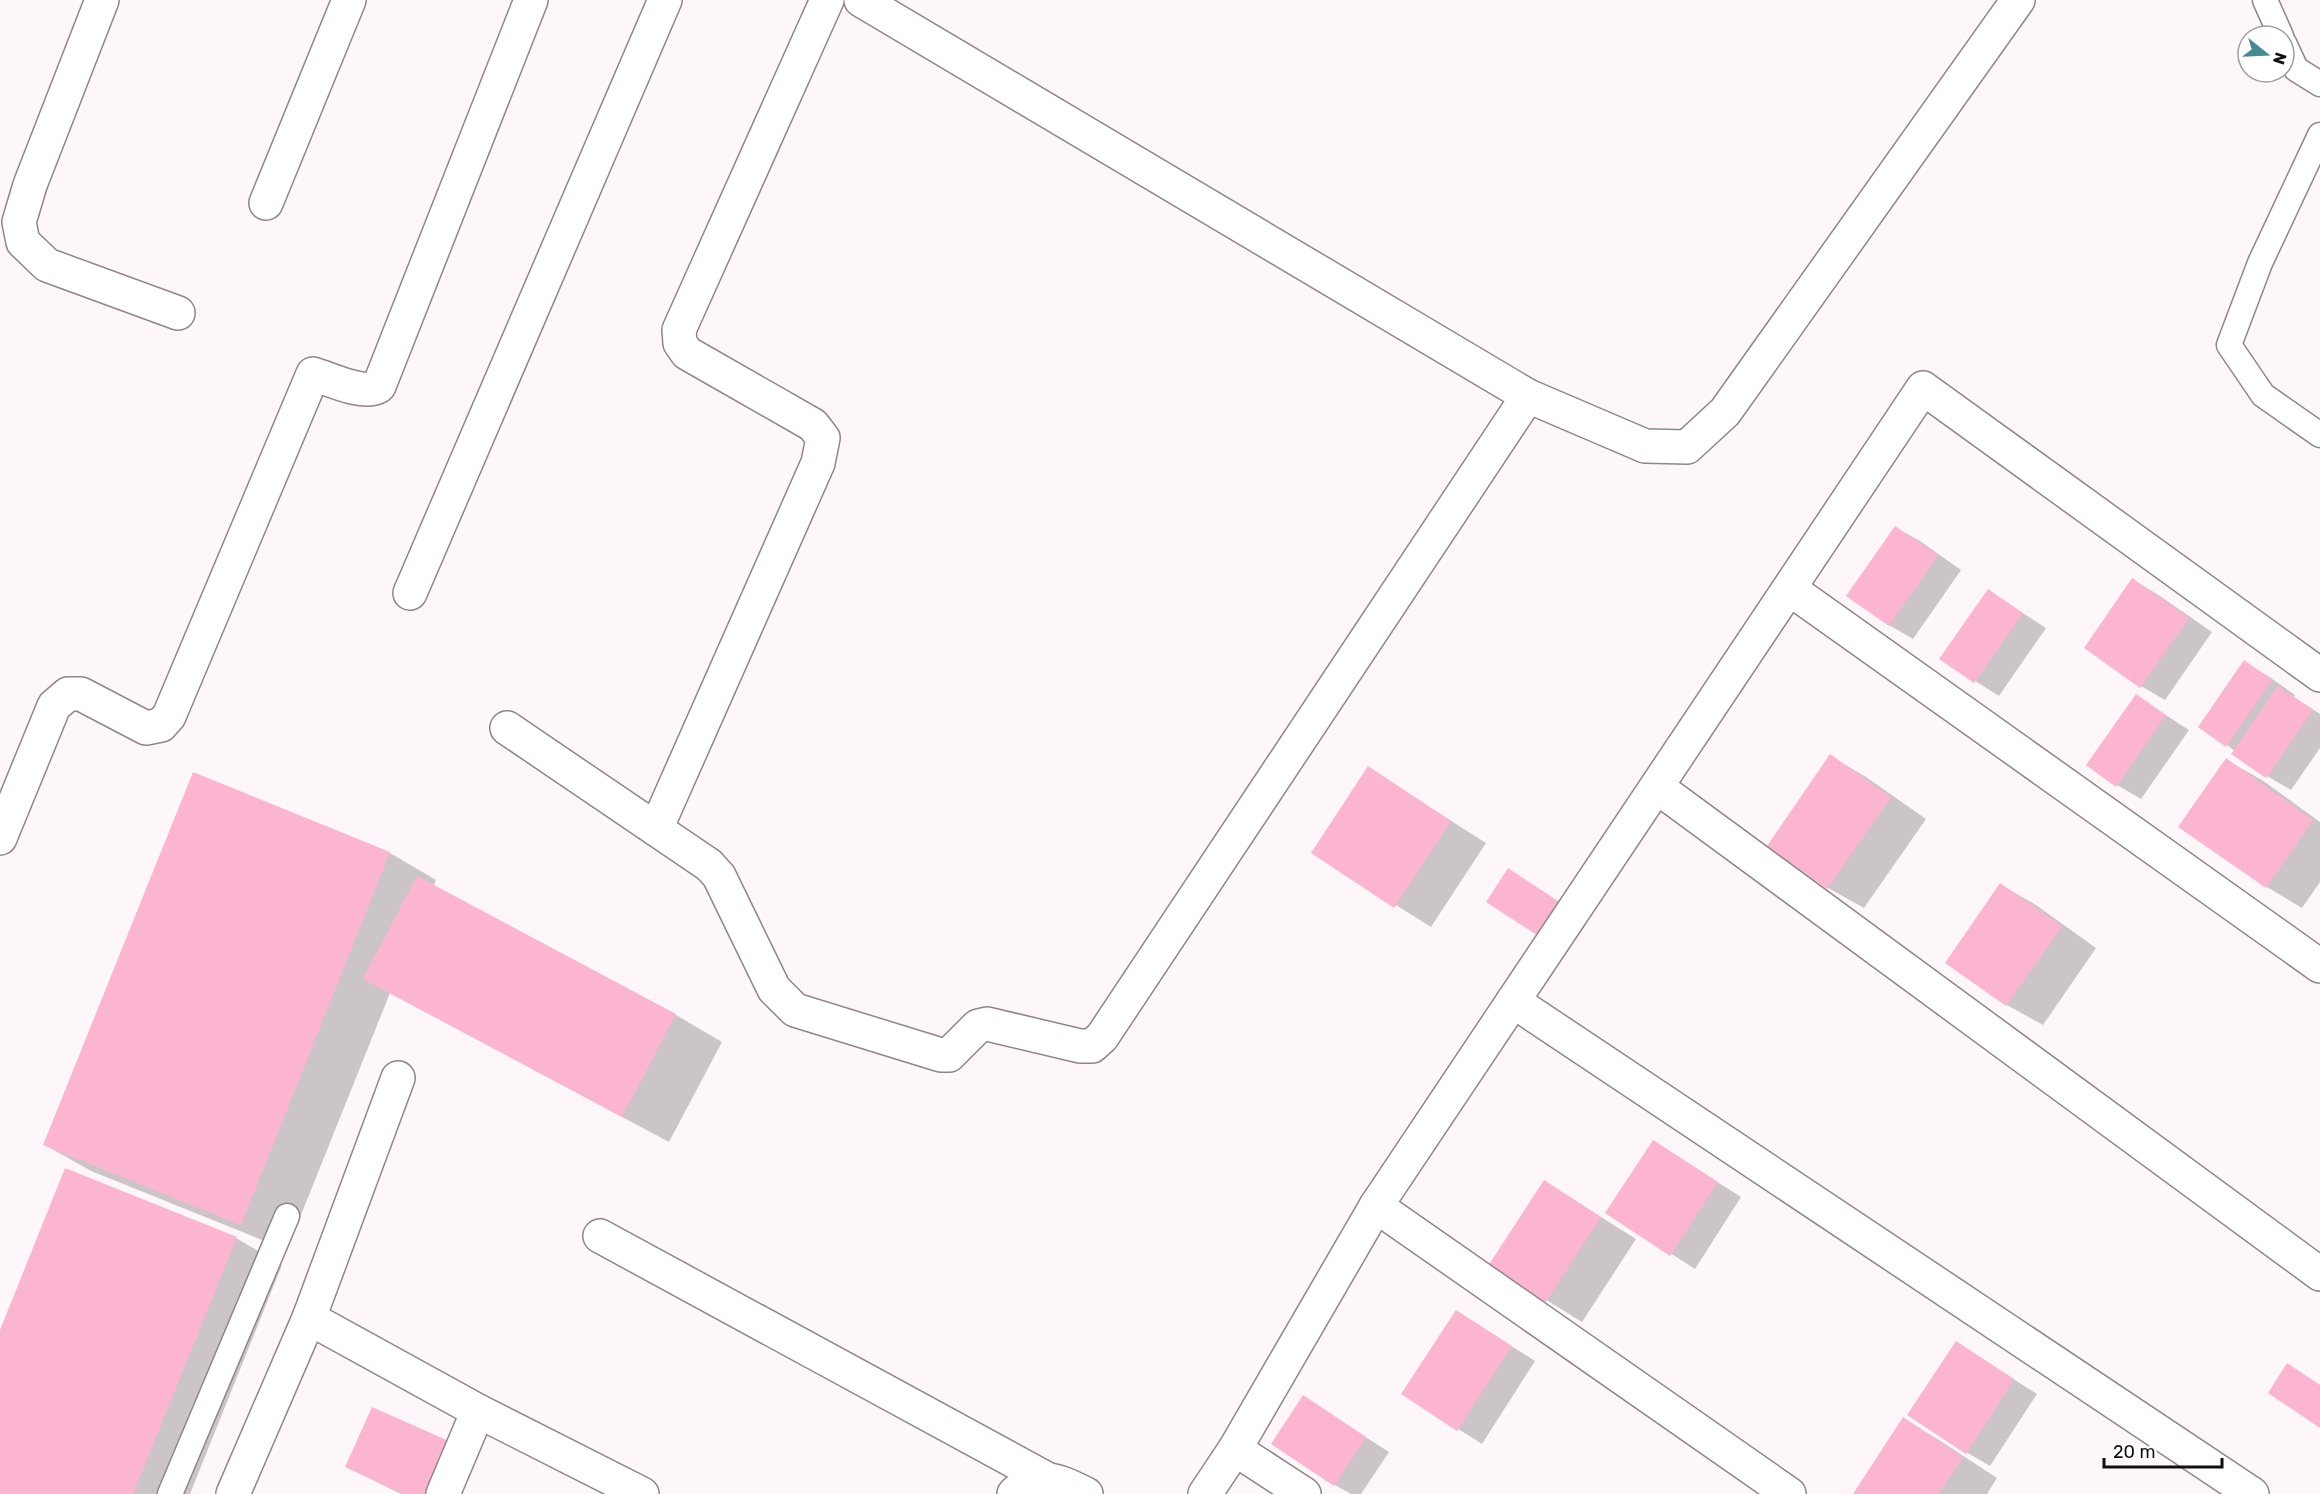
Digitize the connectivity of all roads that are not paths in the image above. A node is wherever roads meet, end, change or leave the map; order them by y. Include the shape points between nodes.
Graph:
1 (102, 0) edge
2 (349, 0) edge
3 (531, 0) edge
4 (665, 0) edge
5 (827, 0) edge
6 (861, 0) edge
7 (2018, 0) edge
8 (2265, 0) edge
9 (2276, 24) edge
10 (2296, 69) edge
11 (2320, 84) edge
12 (2320, 135) edge
13 (266, 203) dead end
14 (178, 313) dead end
15 (1528, 396) junction
16 (2320, 435) edge
17 (1790, 589) junction
18 (410, 593) dead end
19 (2320, 675) edge
20 (507, 728) dead end
21 (1657, 787) junction
22 (656, 829) junction
23 (0, 838) edge
24 (2320, 966) edge
25 (1512, 1002) junction
26 (398, 1078) dead end
27 (1376, 1206) junction
28 (287, 1216) dead end
29 (600, 1236) dead end
30 (2320, 1274) edge
31 (309, 1318) junction
32 (478, 1411) junction
33 (1235, 1449) junction
34 (1045, 1478) junction
35 (170, 1494) edge
36 (233, 1494) edge
37 (443, 1494) edge
38 (642, 1494) edge
39 (1014, 1494) edge
40 (1086, 1494) edge
41 (1204, 1494) edge
42 (1304, 1494) edge
43 (1789, 1494) edge
44 (2252, 1494) edge

1 - 14 street via 30,185 19,222 23,242 47,265
2 - 13 street
3 - 23 street via 379,386 363,390 314,374 169,716 160,725 146,728 81,694 68,694 54,706
4 - 18 street
5 - 22 street via 679,330 680,343 687,353 813,425 823,438 818,463
6 - 15 street
7 - 15 street via 1725,412 1687,447 1645,446
8 - 9 lane
10 - 11 lane
12 - 16 lane via 2260,263 2229,345 2263,395
15 - 22 street via 1102,1037 1092,1046 987,1024 978,1026 949,1055 941,1056 795,1010 774,989 719,876
17 - 19 street via 1923,388
17 - 21 street
17 - 24 street
20 - 22 street
21 - 25 street
21 - 30 street
25 - 27 street
25 - 44 street
26 - 31 street
27 - 33 street
27 - 43 street
28 - 35 lane
29 - 34 street
31 - 32 street
31 - 36 street
32 - 37 street
32 - 38 street
33 - 41 street
33 - 42 street
34 - 39 street via 1024,1483
34 - 40 street

